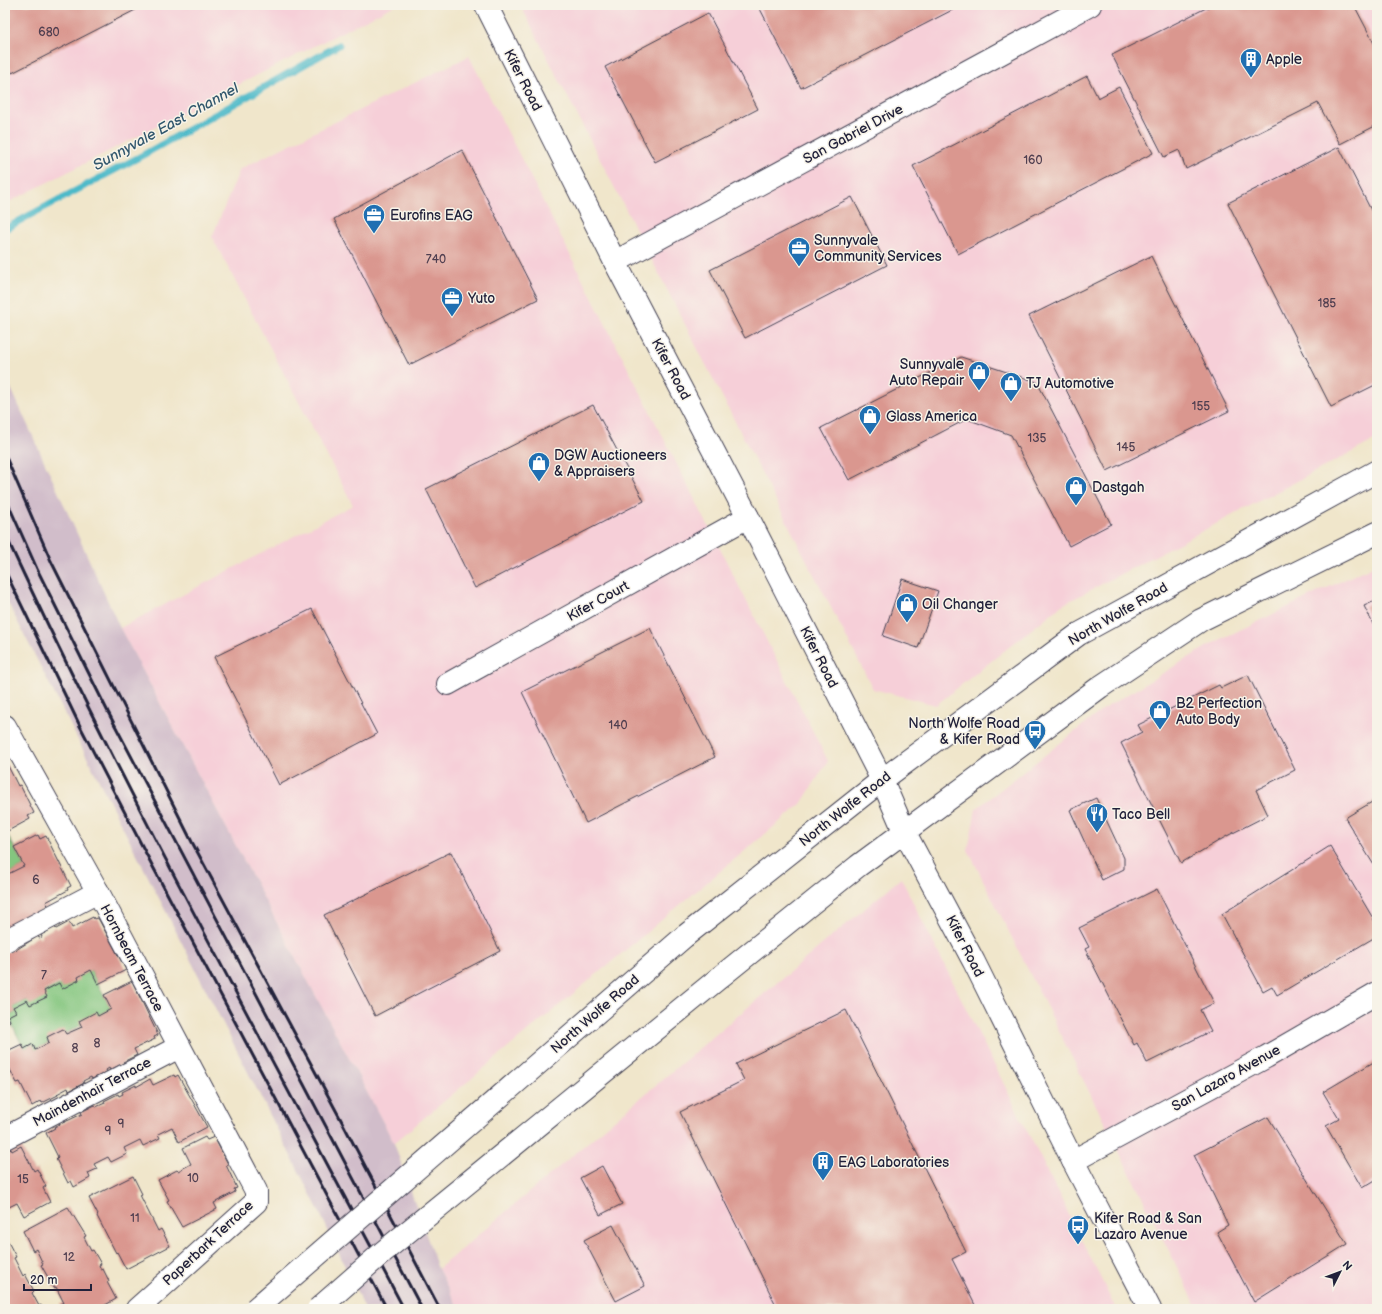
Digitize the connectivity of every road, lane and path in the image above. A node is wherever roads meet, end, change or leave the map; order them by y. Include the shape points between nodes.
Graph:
1 (486, 5) edge
2 (1090, 5) edge
3 (615, 262) junction
4 (1377, 471) edge
5 (748, 517) junction
6 (1377, 533) edge
7 (448, 684) dead end
8 (6, 732) edge
9 (882, 780) junction
10 (904, 831) junction
11 (98, 892) junction
12 (5, 941) edge
13 (1377, 993) edge
14 (179, 1047) junction
15 (5, 1138) edge
16 (1073, 1161) junction
17 (256, 1191) joint
18 (136, 1309) edge
19 (255, 1309) edge
20 (318, 1309) edge
21 (1150, 1309) edge

1 - 3 main road, Kifer Road
2 - 3 main road, San Gabriel Drive
3 - 5 main road, Kifer Road
4 - 9 main road, North Wolfe Road via 1080,634
5 - 7 main road, Kifer Court
5 - 9 main road, Kifer Road
6 - 10 main road via 1201,620 1100,687
8 - 11 main road, Hornbeam Terrace
9 - 10 main road, Kifer Road
9 - 19 main road, North Wolfe Road, bridge via 685,936
10 - 16 main road, Kifer Road via 974,962
10 - 20 main road, bridge via 383,1252
11 - 12 main road
11 - 14 main road, Hornbeam Terrace
13 - 16 main road, San Lazaro Avenue via 1266,1057
14 - 15 main road, Maindenhair Terrace
14 - 17 main road, Hornbeam Terrace
16 - 21 main road, Kifer Road
17 - 18 main road, Paperbark Terrace via 256,1202

